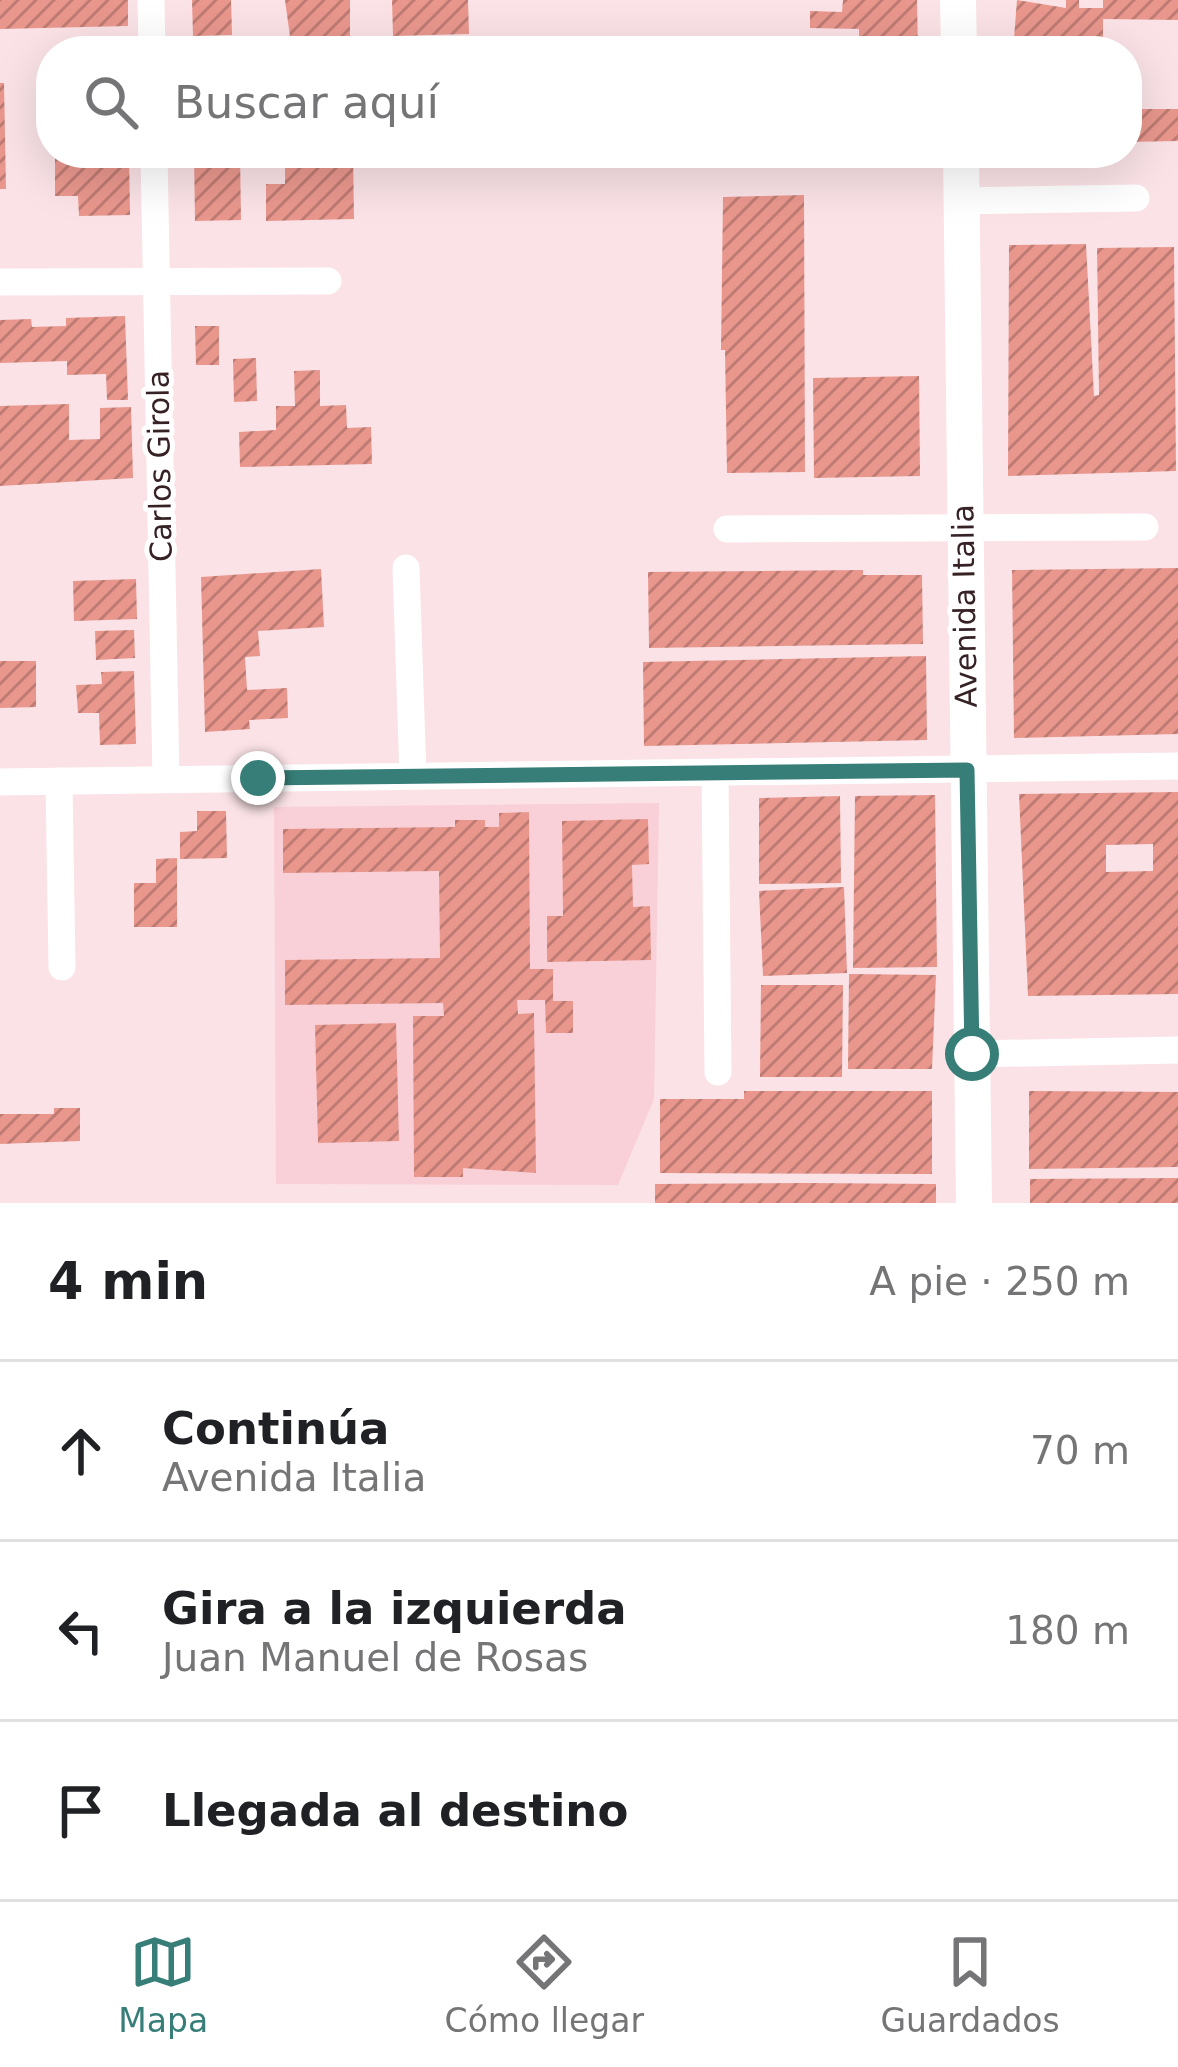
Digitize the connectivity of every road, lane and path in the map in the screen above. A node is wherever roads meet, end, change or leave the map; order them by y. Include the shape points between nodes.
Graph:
1 (151, 0) edge
2 (958, 0) edge
3 (152, 36) edge
4 (959, 36) edge
5 (154, 168) edge
6 (961, 168) edge
7 (1136, 198) dead end
8 (961, 201) junction
9 (328, 281) dead end
10 (0, 282) edge
11 (157, 283) junction
12 (1144, 527) dead end
13 (963, 528) junction
14 (727, 529) dead end
15 (406, 568) dead end
16 (1178, 766) edge
17 (967, 770) junction
18 (715, 773) junction
19 (412, 776) junction
20 (166, 779) junction
21 (59, 781) junction
22 (0, 782) edge
23 (62, 967) dead end
24 (1178, 1050) edge
25 (972, 1054) junction
26 (718, 1072) dead end
27 (974, 1203) edge

1 - 3 street
2 - 4 main road
5 - 11 street, Carlos Girola
6 - 8 main road, Avenida Italia
7 - 8 street
8 - 13 main road, Avenida Italia
9 - 11 street
10 - 11 street
11 - 20 street, Carlos Girola
12 - 13 street
13 - 14 street
13 - 17 main road, Avenida Italia
15 - 19 street
16 - 17 street
17 - 18 street
17 - 25 main road, Avenida Italia
18 - 19 street
18 - 26 street
19 - 20 street
20 - 21 street
21 - 22 street
21 - 23 street
24 - 25 street
25 - 27 main road, Avenida Italia

